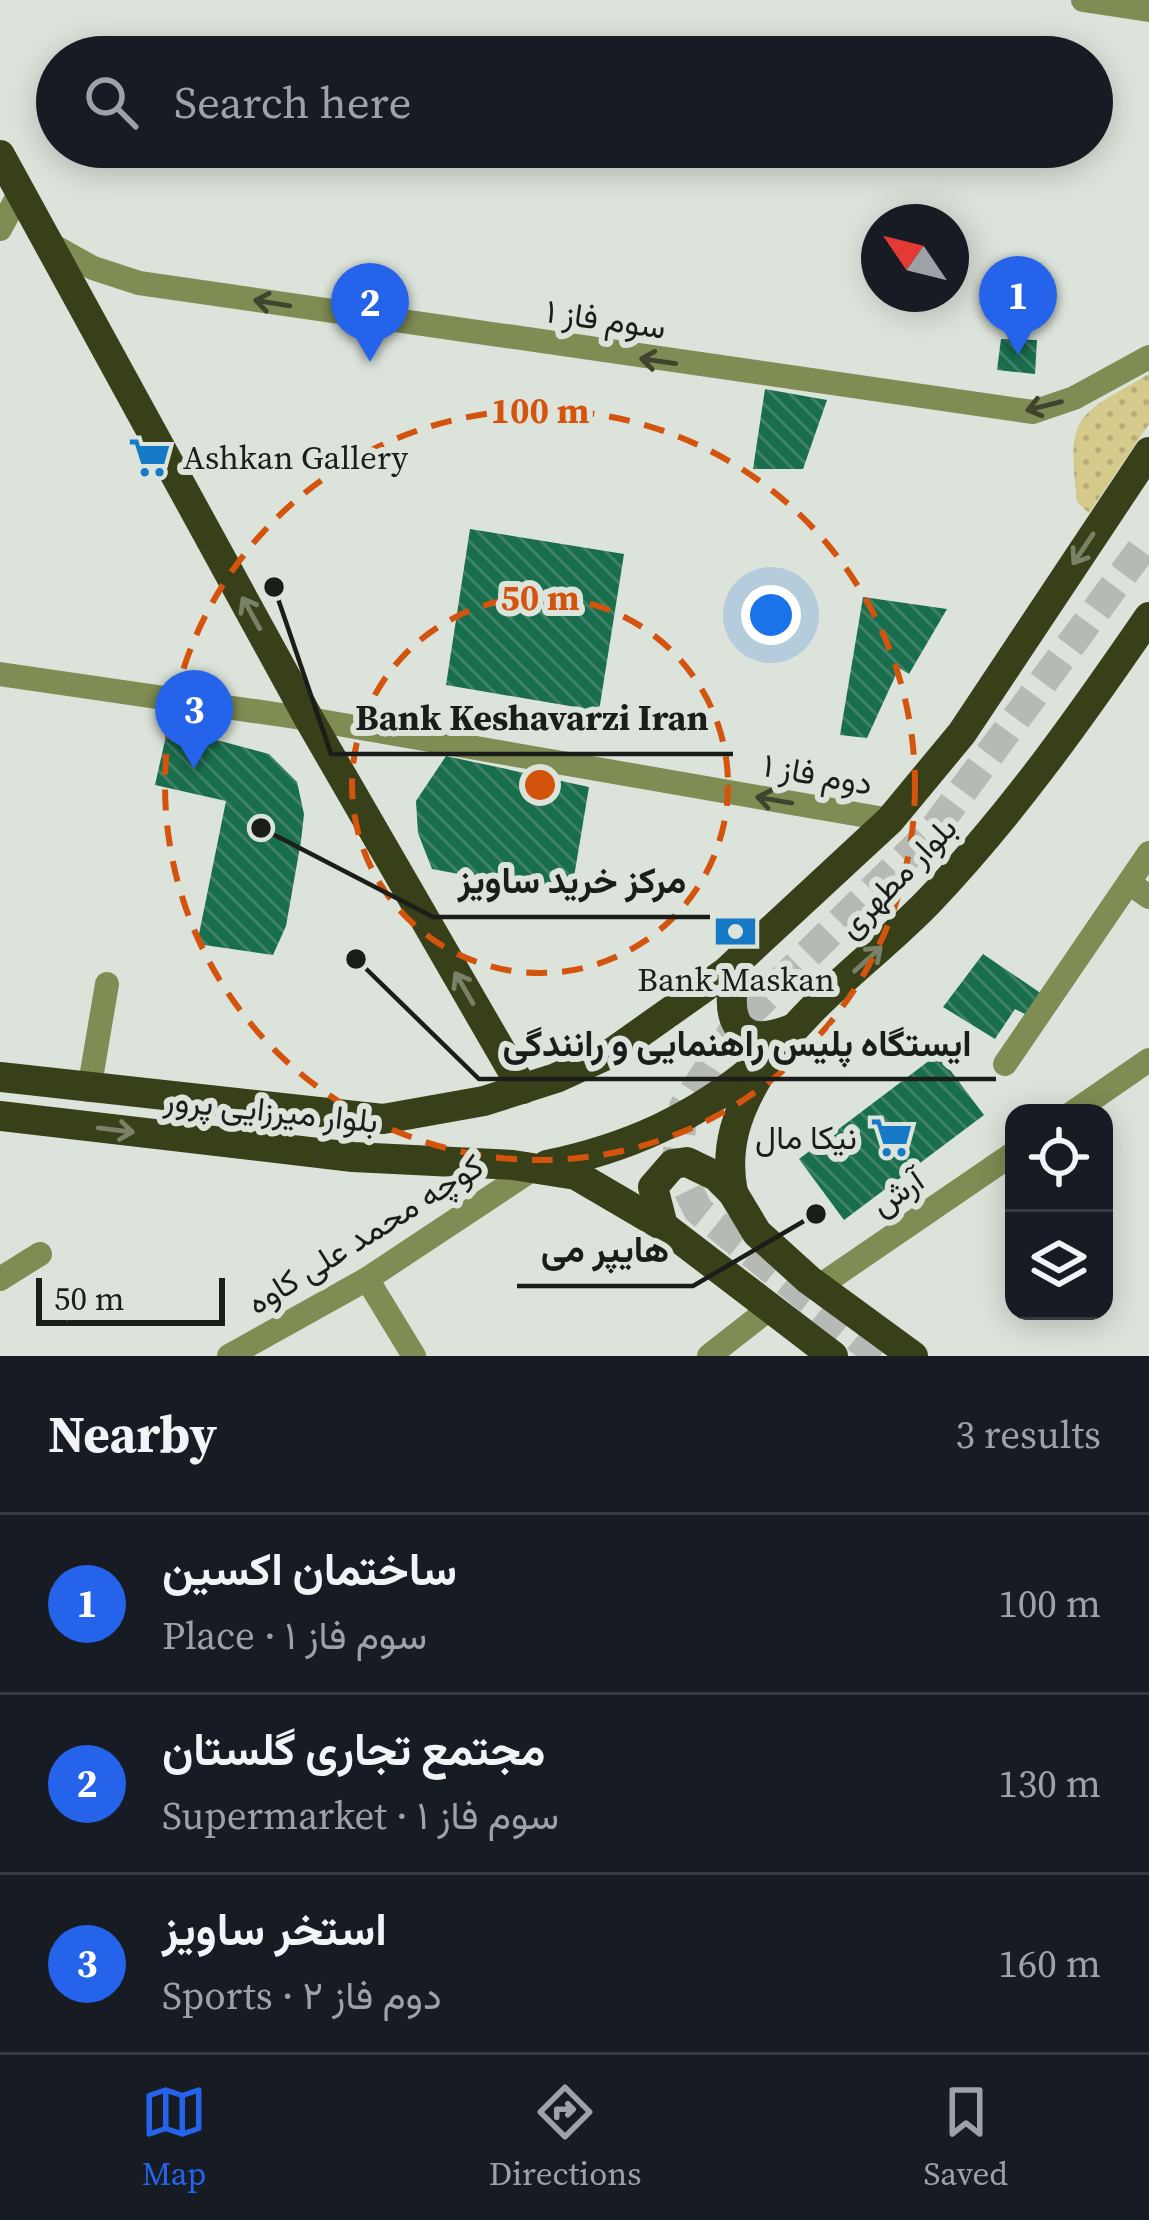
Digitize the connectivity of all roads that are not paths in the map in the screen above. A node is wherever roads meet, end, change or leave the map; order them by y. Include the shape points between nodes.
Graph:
1 (1083, 0) edge
2 (1149, 10) edge
3 (0, 155) edge
4 (20, 192) junction
5 (0, 230) edge
6 (50, 244) junction
7 (1149, 357) edge
8 (1149, 452) edge
9 (1149, 617) edge
10 (0, 674) edge
11 (309, 719) junction
12 (890, 820) junction
13 (1149, 853) edge
14 (1139, 890) edge
15 (740, 959) junction
16 (107, 984) dead end
17 (787, 1036) junction
18 (1149, 1060) edge
19 (1005, 1064) dead end
20 (0, 1077) edge
21 (523, 1089) junction
22 (88, 1090) junction
23 (1085, 1104) edge
24 (0, 1116) edge
25 (1005, 1159) edge
26 (536, 1167) junction
27 (734, 1193) junction
28 (901, 1199) dead end
29 (663, 1226) junction
30 (40, 1254) dead end
31 (0, 1278) edge
32 (367, 1279) junction
33 (813, 1284) junction
34 (770, 1309) junction
35 (229, 1356) edge
36 (414, 1356) edge
37 (710, 1356) edge
38 (833, 1356) edge
39 (913, 1356) edge

1 - 2 street
3 - 4 main road
4 - 5 street
4 - 6 main road
7 -> 6 street, سوم فاز ۱ via 1033,412 139,283
11 -> 6 main road
8 -> 12 main road, بلوار مطهری via 962,733
17 -> 9 main road, بلوار مطهری via 998,824
10 - 11 street, دوم فاز ۱
12 -> 11 street, دوم فاز ۱
21 -> 11 main road
12 - 15 main road, بلوار مطهری
13 - 14 street
14 - 19 street
15 - 17 main road via 728,1003 733,1021 748,1033
15 - 21 main road, بلوار مطهری via 640,1036
16 - 22 street
17 - 26 main road via 724,1093 665,1128
17 - 27 main road, بلوار مطهری via 731,1135
18 - 23 street
20 - 22 main road, بلوار میرزایی پرور
21 - 22 main road, بلوار میرزایی پرور via 383,1119
24 -> 26 main road, بلوار میرزایی پرور via 353,1157
25 - 33 street, آرش
26 - 29 main road via 592,1181
26 - 32 street, کوچه محمد علی کاوه
27 - 29 main road via 701,1167 673,1164 652,1186
27 - 33 main road via 757,1233
28 - 33 street via 910,1213
29 - 34 main road
30 - 31 street
32 - 35 street, کوچه محمد علی کاوه
32 - 36 street
33 - 39 main road
34 - 37 street
34 - 38 main road

